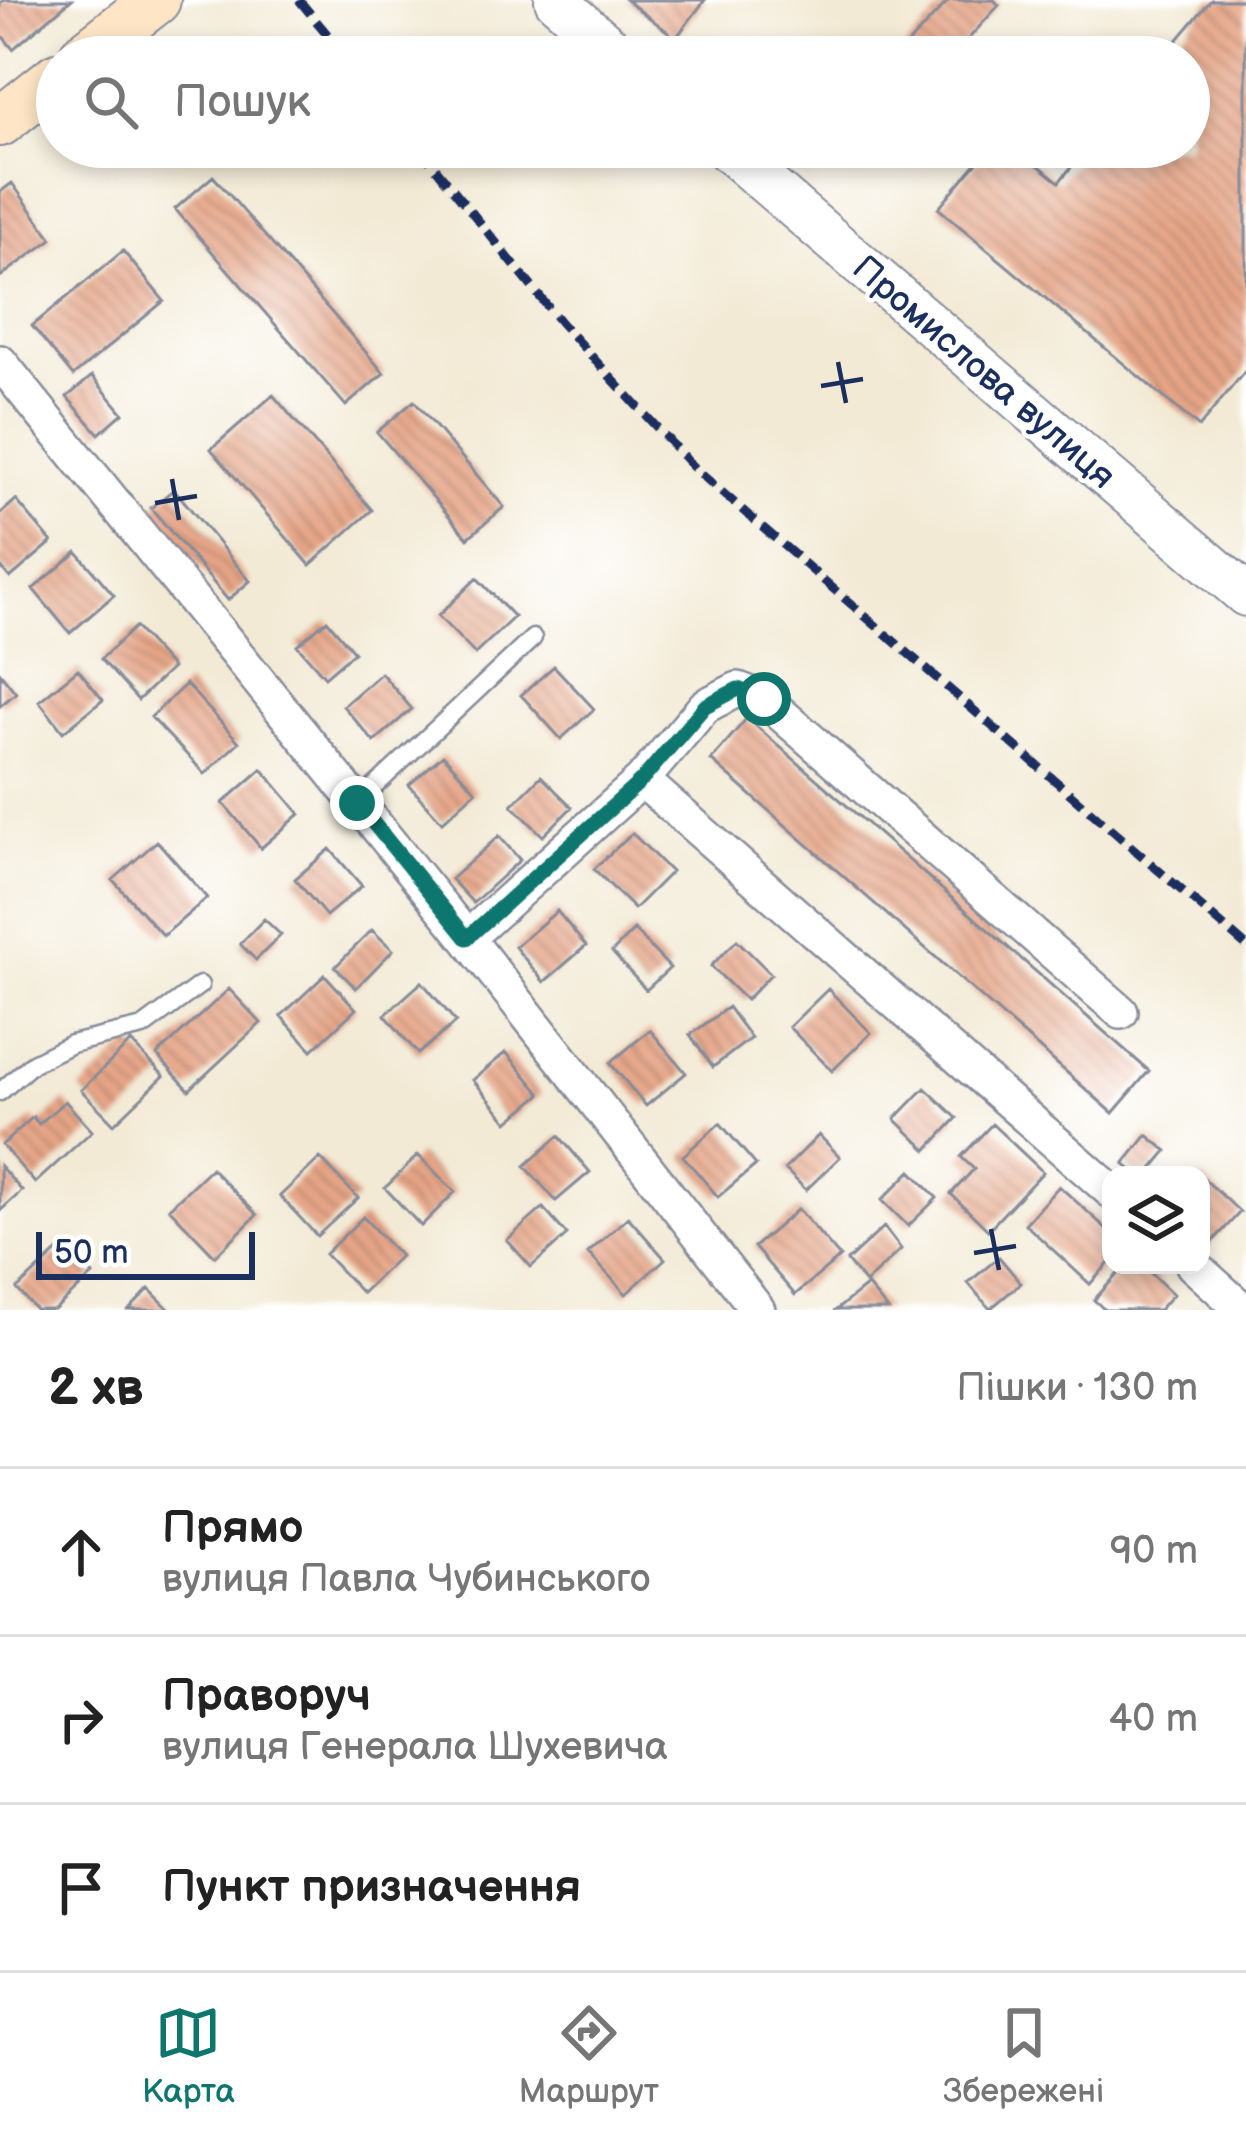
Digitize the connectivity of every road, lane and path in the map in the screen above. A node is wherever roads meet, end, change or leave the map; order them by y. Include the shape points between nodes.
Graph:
1 (156, 0) edge
2 (556, 0) edge
3 (110, 36) edge
4 (597, 36) edge
5 (36, 94) edge
6 (0, 122) edge
7 (748, 168) edge
8 (0, 362) edge
9 (1246, 595) edge
10 (533, 638) dead end
11 (642, 780) junction
12 (357, 803) junction
13 (467, 938) junction
14 (200, 985) dead end
15 (1121, 1012) dead end
16 (0, 1092) edge
17 (1102, 1183) edge
18 (1203, 1274) edge
19 (758, 1310) edge
20 (1243, 1310) edge

1 - 3 main road
2 - 4 street
5 - 6 main road
7 - 9 street, Промислова вулиця
8 - 12 street
10 - 12 lane
11 - 13 street
11 - 15 street via 705,706 738,689 752,692
11 - 17 street
12 - 13 street
13 - 19 street
14 - 16 lane via 143,1027 71,1044
18 - 20 street

